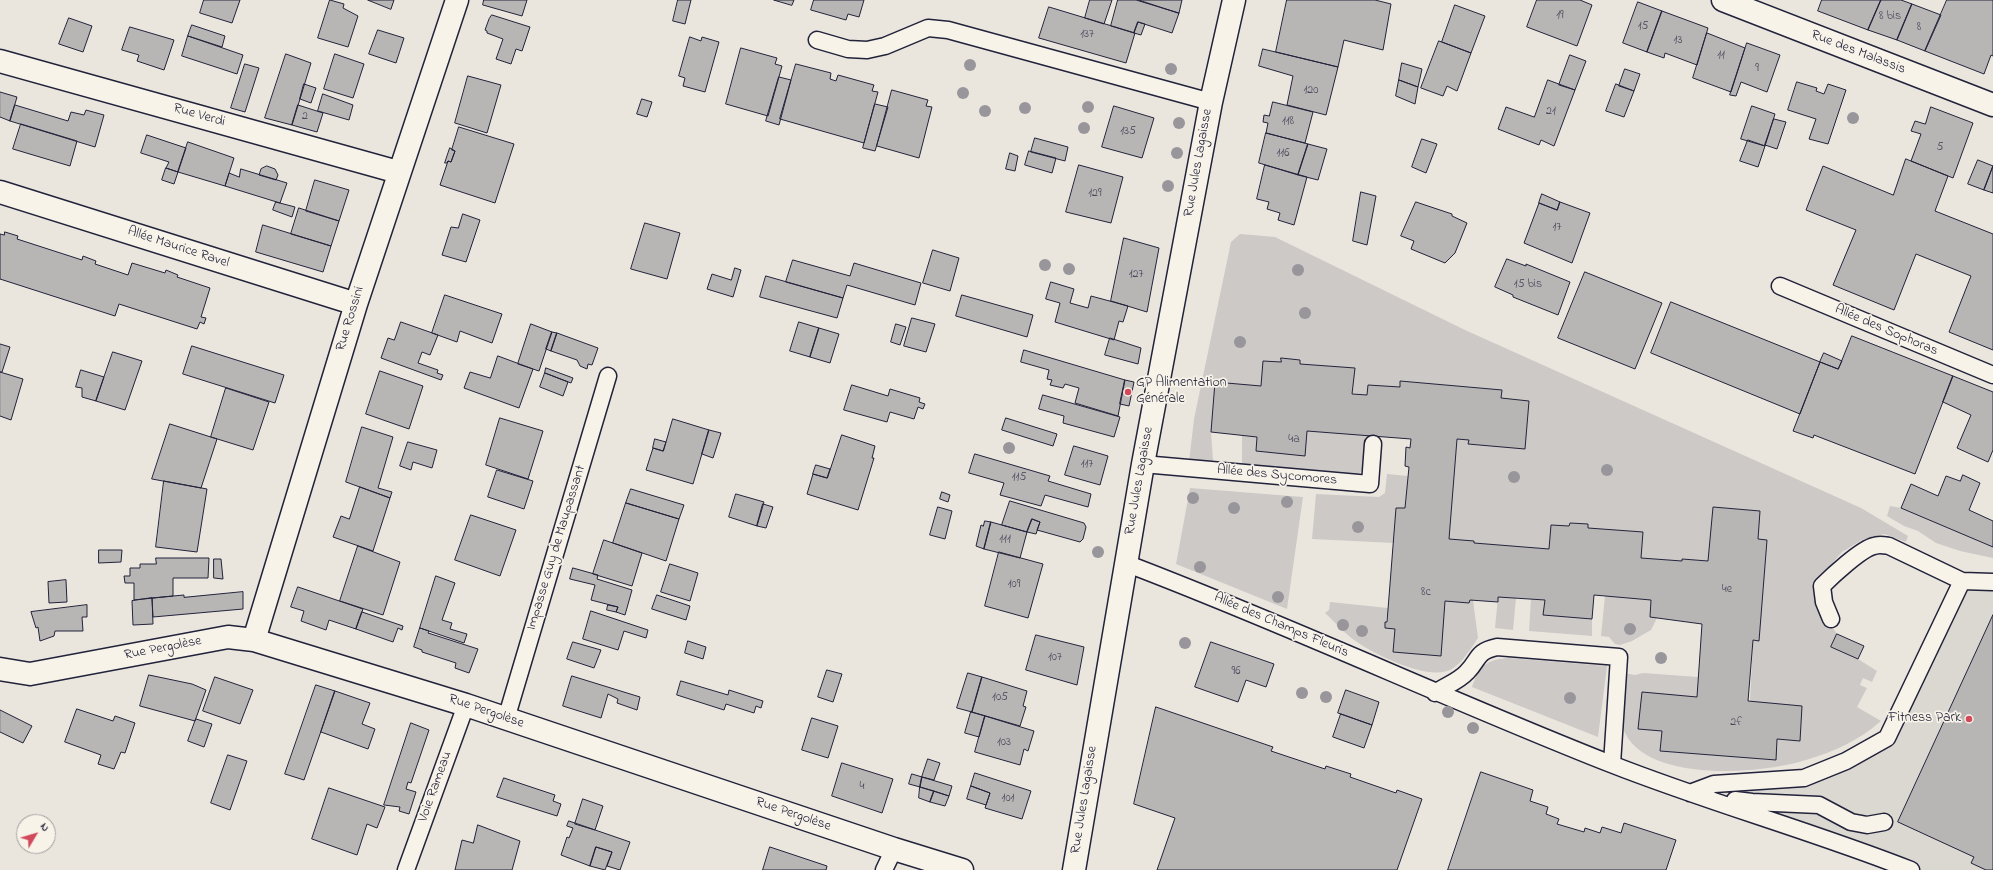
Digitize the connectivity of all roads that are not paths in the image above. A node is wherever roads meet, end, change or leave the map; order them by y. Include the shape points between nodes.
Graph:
1 (457, 0) edge
2 (1234, 0) edge
3 (1723, 0) edge
4 (817, 40) dead end
5 (0, 61) edge
6 (1210, 102) junction
7 (1993, 105) edge
8 (398, 172) junction
9 (0, 192) edge
10 (1780, 286) dead end
11 (356, 304) junction
12 (1993, 375) edge
13 (608, 376) dead end
14 (1373, 444) dead end
15 (1143, 464) junction
16 (1125, 563) junction
17 (1962, 581) junction
18 (1993, 582) edge
19 (1831, 619) dead end
20 (254, 640) junction
21 (0, 669) edge
22 (1435, 693) junction
23 (466, 705) junction
24 (506, 719) junction
25 (1612, 764) junction
26 (1690, 793) junction
27 (1884, 822) dead end
28 (894, 849) junction
29 (406, 870) edge
30 (884, 870) edge
31 (962, 870) edge
32 (1074, 870) edge
33 (1911, 870) edge

1 - 8 street, Rue Rossini
2 - 6 street, Rue Jules Lagaisse
3 - 7 street, Rue des Malassis
4 - 6 lane via 848,49 867,50 885,46 928,28 948,30
5 - 8 street, Rue Verdi
6 - 15 street, Rue Jules Lagaisse
8 - 11 street, Rue Rossini
9 - 11 street, Allée Maurice Ravel
10 - 12 lane, Allée des Sophoras
11 - 20 street, Rue Rossini
13 - 24 lane, Impasse Guy de Maupassant
14 - 15 lane, Allée des Sycomores via 1370,484
15 - 16 street, Rue Jules Lagaisse
16 - 22 lane, Allée des Champs Fleuris via 1254,613
16 - 32 street, Rue Jules Lagaisse
17 - 18 lane
17 - 19 lane via 1889,546 1872,546 1822,586 1824,602
17 - 26 lane via 1887,738 1846,761 1804,778 1714,784
20 - 21 street, Rue Pergolèse via 228,637 30,674
20 - 23 street, Rue Pergolèse
22 - 25 lane, Allée des Champs Fleuris
22 - 25 lane via 1467,672 1487,649 1497,647 1619,657
23 - 24 street, Rue Pergolèse
23 - 29 lane, Voie Rameau
24 - 28 street, Rue Pergolèse
25 - 26 lane, Allée des Champs Fleuris
26 - 27 lane via 1752,802 1819,805 1851,822 1867,825
26 - 33 lane
28 - 30 lane
28 - 31 street, Rue Pergolèse

